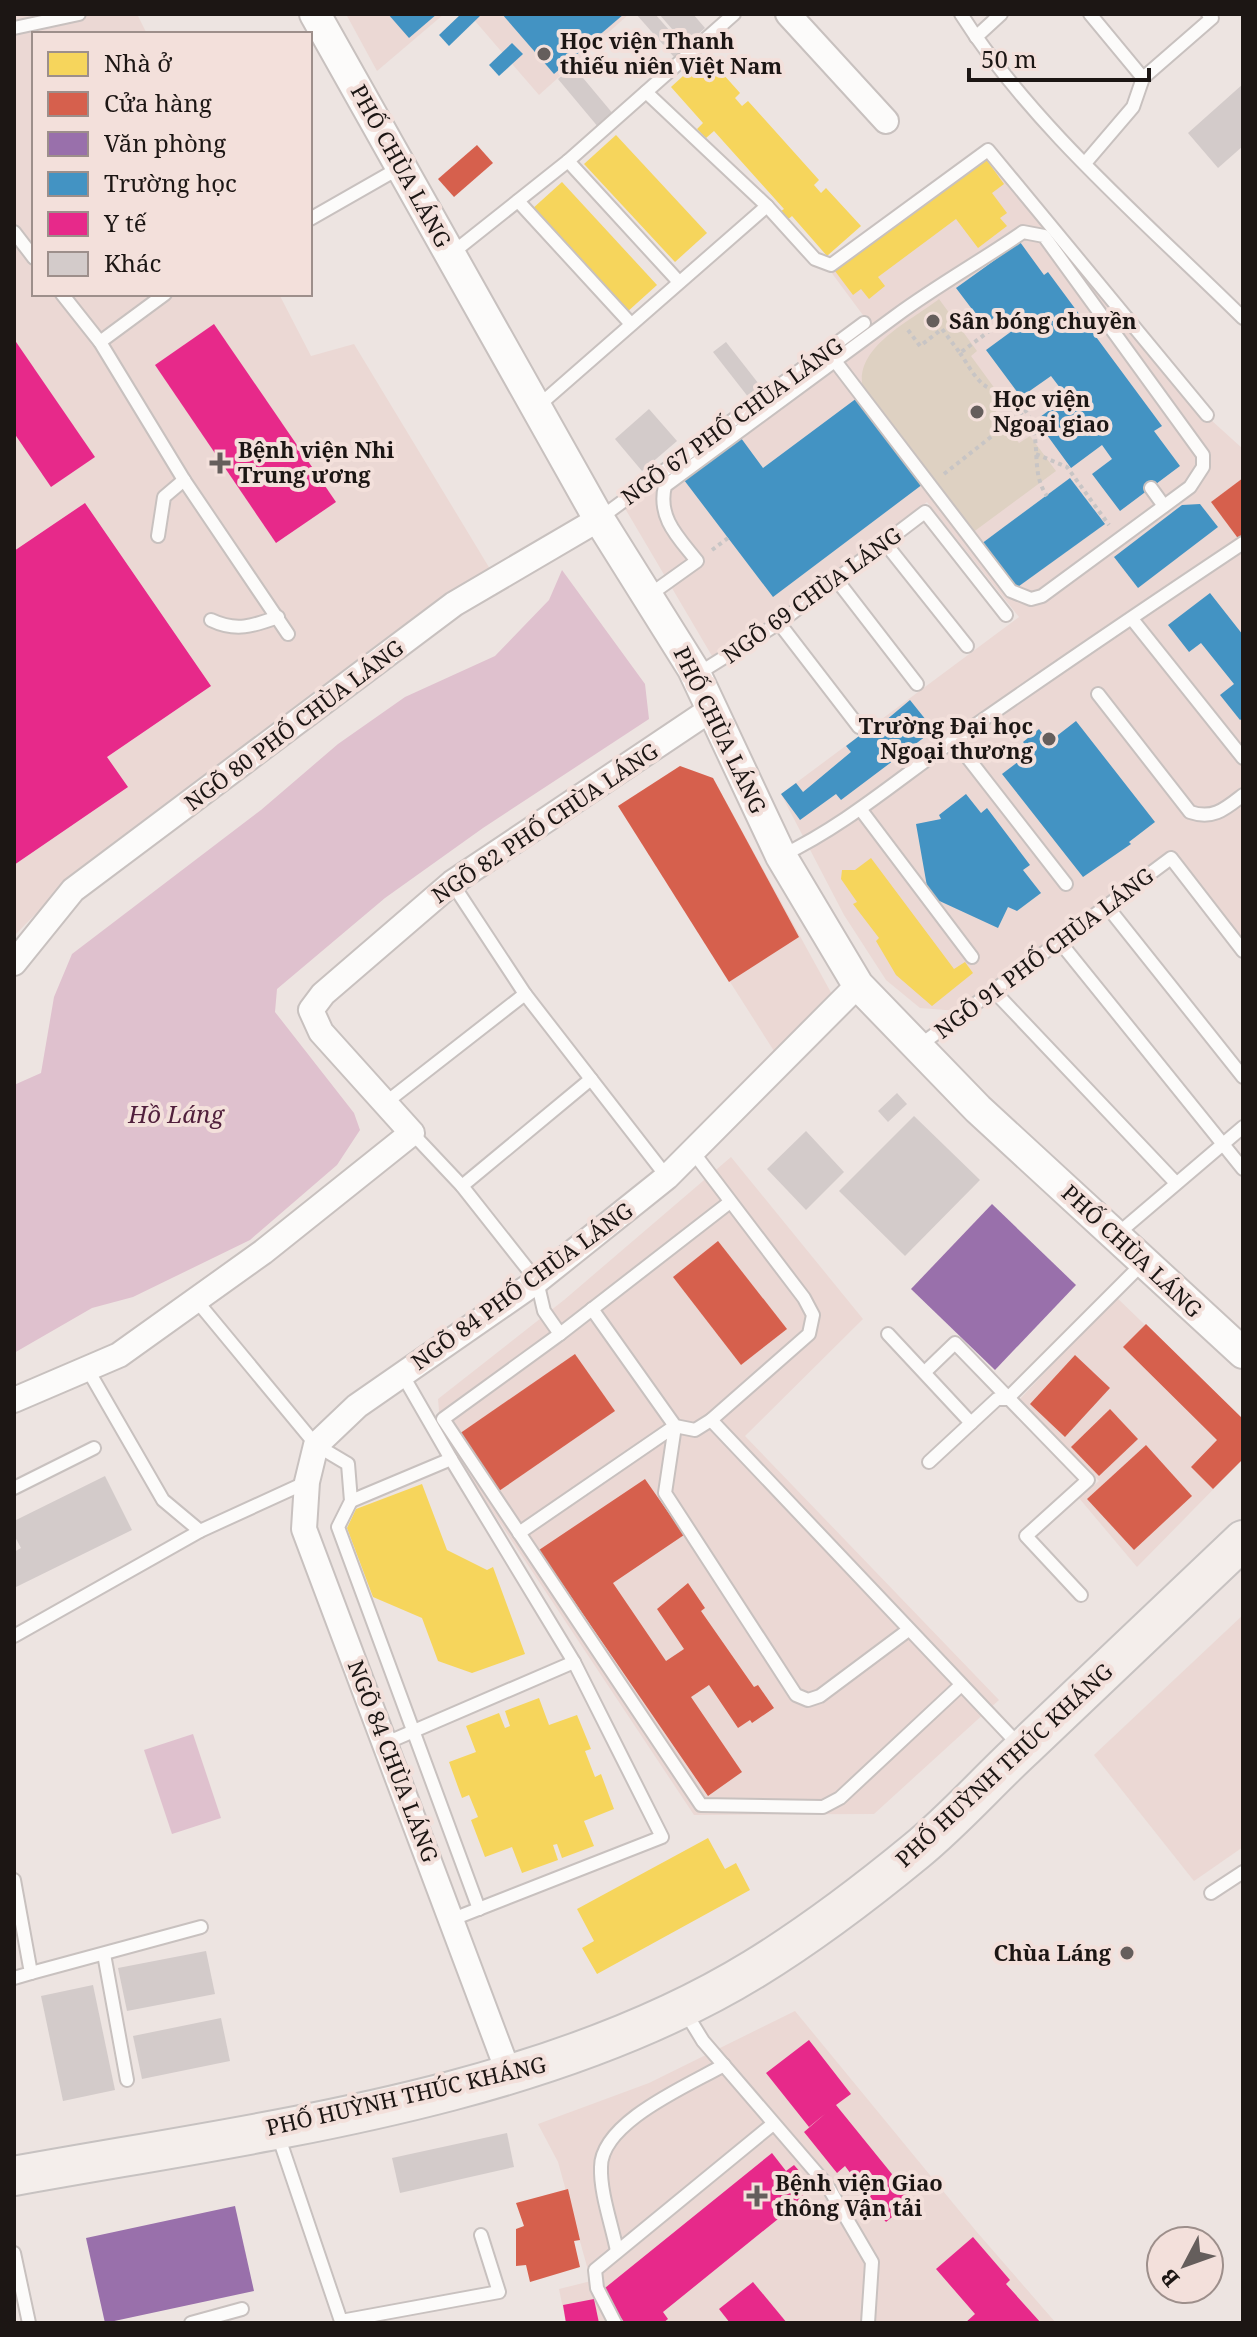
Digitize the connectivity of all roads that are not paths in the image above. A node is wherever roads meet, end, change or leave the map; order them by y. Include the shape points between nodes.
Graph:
1 (79, 14) edge
2 (315, 14) edge
3 (734, 14) edge
4 (788, 14) edge
5 (961, 14) edge
6 (1001, 14) edge
7 (1090, 14) edge
8 (1208, 14) edge
9 (14, 28) edge
10 (976, 37) junction
11 (1143, 78) junction
12 (646, 92) junction
13 (886, 121) dead end
14 (568, 161) junction
15 (1086, 162) junction
16 (401, 167) junction
17 (518, 201) junction
18 (767, 206) junction
19 (312, 218) edge
20 (14, 232) edge
21 (451, 254) junction
22 (32, 255) edge
23 (679, 282) junction
24 (64, 296) edge
25 (162, 296) edge
26 (1243, 318) edge
27 (864, 323) dead end
28 (631, 324) junction
29 (100, 342) junction
30 (835, 361) junction
31 (537, 407) junction
32 (1207, 415) dead end
33 (184, 480) junction
34 (1151, 488) dead end
35 (1164, 506) junction
36 (599, 519) junction
37 (158, 536) dead end
38 (885, 543) junction
39 (1243, 543) edge
40 (836, 579) junction
41 (647, 596) junction
42 (1006, 615) dead end
43 (278, 617) junction
44 (1132, 619) junction
45 (211, 620) dead end
46 (779, 623) junction
47 (288, 634) dead end
48 (967, 646) dead end
49 (696, 675) junction
50 (917, 684) dead end
51 (1098, 694) dead end
52 (713, 708) junction
53 (859, 727) dead end
54 (954, 740) junction
55 (1243, 758) edge
56 (1243, 795) edge
57 (861, 810) junction
58 (781, 856) junction
59 (452, 883) junction
60 (1066, 884) dead end
61 (1106, 905) junction
62 (1059, 941) junction
63 (1243, 951) edge
64 (17, 953) edge
65 (972, 957) dead end
66 (858, 985) junction
67 (993, 990) junction
68 (525, 994) junction
69 (917, 1048) junction
70 (1243, 1077) edge
71 (591, 1079) junction
72 (384, 1104) junction
73 (1243, 1127) edge
74 (412, 1133) junction
75 (1223, 1144) junction
76 (693, 1152) junction
77 (1243, 1169) edge
78 (667, 1177) junction
79 (1176, 1183) junction
80 (462, 1186) junction
81 (730, 1202) junction
82 (1115, 1236) junction
83 (1144, 1262) junction
84 (537, 1281) junction
85 (196, 1300) junction
86 (592, 1309) junction
87 (560, 1334) junction
88 (888, 1334) dead end
89 (1243, 1353) edge
90 (928, 1369) dead end
91 (88, 1370) junction
92 (402, 1374) junction
93 (1007, 1399) junction
94 (14, 1400) edge
95 (711, 1420) junction
96 (971, 1423) junction
97 (675, 1426) junction
98 (316, 1445) junction
99 (94, 1448) dead end
100 (451, 1459) junction
101 (929, 1462) dead end
102 (307, 1482) junction
103 (14, 1488) edge
104 (351, 1501) junction
105 (200, 1531) junction
106 (519, 1533) junction
107 (1243, 1540) edge
108 (1081, 1595) dead end
109 (907, 1631) junction
110 (14, 1636) edge
111 (574, 1662) junction
112 (960, 1686) junction
113 (413, 1730) junction
114 (386, 1743) junction
115 (1022, 1749) junction
116 (1243, 1872) edge
117 (14, 1880) edge
118 (1211, 1893) dead end
119 (479, 1909) junction
120 (453, 1919) junction
121 (201, 1927) dead end
122 (104, 1954) junction
123 (31, 1973) junction
124 (14, 1978) edge
125 (683, 2007) junction
126 (724, 2065) junction
127 (509, 2074) junction
128 (127, 2080) dead end
129 (773, 2124) junction
130 (276, 2129) junction
131 (14, 2176) edge
132 (481, 2235) dead end
133 (617, 2251) junction
134 (14, 2253) edge
135 (242, 2309) dead end
136 (29, 2323) edge
137 (191, 2323) edge
138 (615, 2323) edge
139 (868, 2323) edge

1 - 9 lane
2 - 16 street, PHỐ CHÙA LÁNG
3 - 12 lane
4 - 13 street
5 - 10 lane
6 - 10 lane
7 - 11 lane
8 - 11 lane via 1212,18
10 - 15 lane via 998,69
11 - 15 lane via 1133,107
12 - 14 lane
12 - 18 lane
14 - 17 lane
14 - 23 lane
15 - 26 lane
16 - 19 lane
16 - 21 street, PHỐ CHÙA LÁNG
17 - 21 lane
17 - 28 lane
18 - 23 lane
18 - 32 lane via 815,259 831,265 988,150
20 - 22 lane
21 - 31 street, PHỐ CHÙA LÁNG
23 - 28 lane
24 - 29 lane
25 - 29 lane
27 - 36 lane, NGÕ 67 PHỐ CHÙA LÁNG
28 - 31 lane
29 - 33 lane
30 - 35 lane via 1011,591 1021,597 1042,596
30 - 35 lane via 933,288 986,262 1023,232 1044,236 1203,455 1198,478
30 - 41 lane via 665,486 662,498 669,526 697,561
31 - 36 street, PHỐ CHÙA LÁNG
33 - 37 lane via 164,497
33 - 43 lane
34 - 35 lane
36 - 41 street, PHỐ CHÙA LÁNG
36 - 64 street, NGÕ 80 PHỐ CHÙA LÁNG via 454,604 73,890
38 - 40 lane, NGÕ 69 CHÙA LÁNG
38 - 42 lane, NGÕ 69 CHÙA LÁNG via 925,512
38 - 48 lane
39 - 44 lane
40 - 46 lane, NGÕ 69 CHÙA LÁNG
40 - 50 lane
41 - 49 street, PHỐ CHÙA LÁNG
43 - 45 lane via 228,628
43 - 47 lane
44 - 54 lane
44 - 55 lane
46 - 49 lane, NGÕ 69 CHÙA LÁNG
46 - 53 lane
49 - 52 street, PHỐ CHÙA LÁNG
51 - 56 lane via 1190,812 1203,817 1218,814
52 - 58 street, PHỐ CHÙA LÁNG
52 - 59 street, NGÕ 82 PHỐ CHÙA LÁNG
54 - 57 lane
54 - 60 lane
57 - 58 lane
57 - 65 lane
58 - 66 street, PHỐ CHÙA LÁNG
59 - 68 lane
59 - 72 street, NGÕ 82 PHỐ CHÙA LÁNG via 311,1010 321,1032
61 - 62 lane, NGÕ 91 PHỐ CHÙA LÁNG
61 - 63 lane, NGÕ 91 PHỐ CHÙA LÁNG via 1171,858
61 - 70 lane
62 - 67 lane, NGÕ 91 PHỐ CHÙA LÁNG
62 - 75 lane
66 - 69 street, PHỐ CHÙA LÁNG
66 - 76 street, NGÕ 84 PHỐ CHÙA LÁNG
67 - 69 lane, NGÕ 91 PHỐ CHÙA LÁNG
67 - 79 lane
68 - 71 lane
68 - 72 lane
69 - 82 street, PHỐ CHÙA LÁNG
71 - 78 lane
71 - 80 lane
72 - 74 street
73 - 75 lane
74 - 80 lane
74 - 85 street
75 - 77 lane
75 - 79 lane
76 - 78 street, NGÕ 84 PHỐ CHÙA LÁNG
76 - 81 lane
78 - 84 street, NGÕ 84 PHỐ CHÙA LÁNG
79 - 82 lane
80 - 84 lane
81 - 86 lane
81 - 95 lane via 813,1315 809,1334
82 - 83 street, PHỐ CHÙA LÁNG
83 - 89 street, PHỐ CHÙA LÁNG
83 - 93 lane
84 - 87 lane via 544,1311
84 - 92 street, NGÕ 84 PHỐ CHÙA LÁNG
85 - 91 street via 119,1355
85 - 98 lane
86 - 87 lane
86 - 97 lane
87 - 106 lane via 443,1419
88 - 96 lane
90 - 93 lane via 955,1343
91 - 94 street
91 - 105 lane via 163,1500
92 - 98 street, NGÕ 84 PHỐ CHÙA LÁNG
92 - 100 lane
93 - 96 lane via 997,1399
93 - 108 lane via 1088,1480 1026,1536
95 - 97 lane via 695,1430
95 - 109 lane
96 - 101 lane
97 - 106 lane
97 - 109 lane via 665,1493 796,1695 808,1700 820,1696
98 - 102 street, NGÕ 84 CHÙA LÁNG
98 - 104 lane via 348,1464
99 - 103 lane
100 - 104 lane
100 - 111 lane
102 - 105 lane
102 - 114 street, NGÕ 84 CHÙA LÁNG via 304,1529
104 - 113 lane via 338,1527
105 - 110 lane
106 - 112 lane via 701,1805 823,1807 840,1798
107 - 115 main road, PHỐ HUỲNH THÚC KHÁNG
109 - 112 lane
111 - 113 lane
111 - 119 lane via 662,1837
112 - 115 lane
113 - 114 lane
113 - 119 lane
114 - 120 street, NGÕ 84 CHÙA LÁNG
115 - 125 main road, PHỐ HUỲNH THÚC KHÁNG via 918,1850 842,1908 752,1970
116 - 118 lane
117 - 123 lane
119 - 120 lane
120 - 127 street, NGÕ 84 CHÙA LÁNG
121 - 122 lane
122 - 123 lane
122 - 128 lane
123 - 124 lane
125 - 126 lane
125 - 127 main road, PHỐ HUỲNH THÚC KHÁNG via 592,2048
126 - 129 lane
126 - 133 lane via 648,2108 603,2149 600,2169
127 - 130 main road, PHỐ HUỲNH THÚC KHÁNG
129 - 133 lane
129 - 139 lane via 827,2185 872,2262
130 - 131 main road, PHỐ HUỲNH THÚC KHÁNG
130 - 132 lane via 341,2321 499,2292
133 - 138 lane via 595,2270 597,2288
134 - 136 lane
135 - 137 lane

